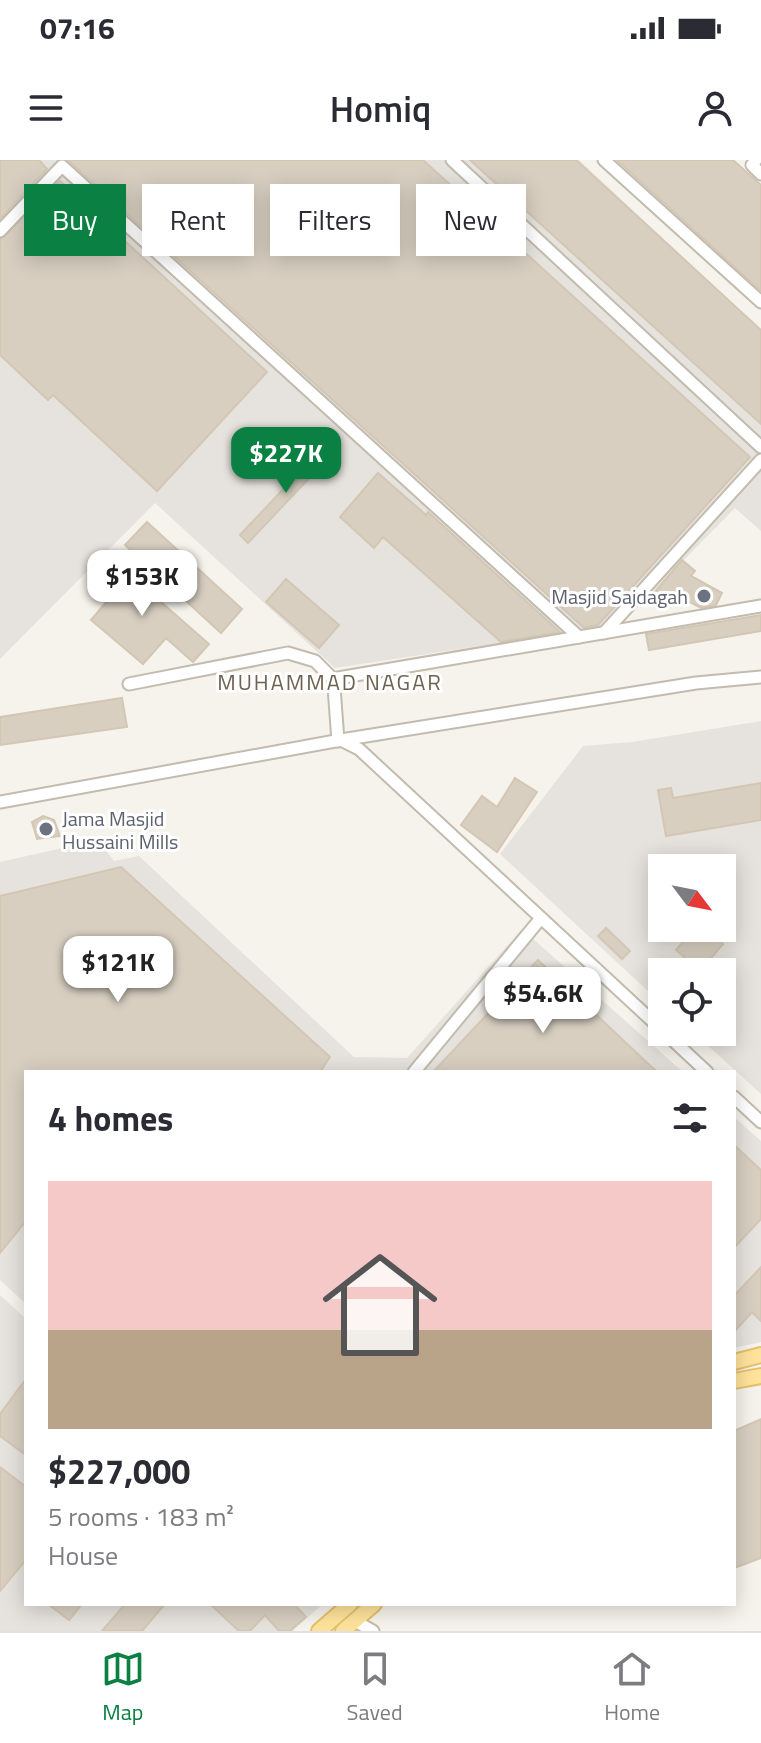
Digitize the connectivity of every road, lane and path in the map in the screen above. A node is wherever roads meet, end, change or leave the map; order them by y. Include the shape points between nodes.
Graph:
1 (452, 160) edge
2 (604, 160) edge
3 (0, 231) edge
4 (761, 302) edge
5 (761, 447) edge
6 (761, 460) edge
7 (761, 606) edge
8 (604, 633) junction
9 (579, 637) junction
10 (761, 677) edge
11 (336, 682) junction
12 (129, 684) dead end
13 (339, 740) junction
14 (0, 802) edge
15 (541, 918) junction
16 (648, 1017) edge
17 (679, 1046) edge
18 (416, 1070) edge
19 (705, 1070) edge
20 (736, 1099) edge
21 (761, 1122) edge
22 (761, 1355) edge
23 (736, 1361) edge
24 (761, 1376) edge
25 (736, 1381) edge
26 (348, 1606) edge
27 (372, 1606) edge
28 (355, 1621) junction
29 (319, 1631) edge
30 (343, 1631) edge
31 (373, 1631) edge

1 - 5 street
2 - 4 street
3 - 9 street via 62,166
6 - 8 street
7 - 8 street
8 - 9 street
9 - 11 street
10 - 13 street
11 - 12 street via 315,661 288,653
11 - 13 street
13 - 14 street
13 - 15 street via 359,749
15 - 16 street
15 - 18 street
17 - 19 street
20 - 21 street
22 - 23 main road
24 - 25 main road
26 - 29 main road
27 - 28 main road
28 - 30 main road
28 - 31 street

